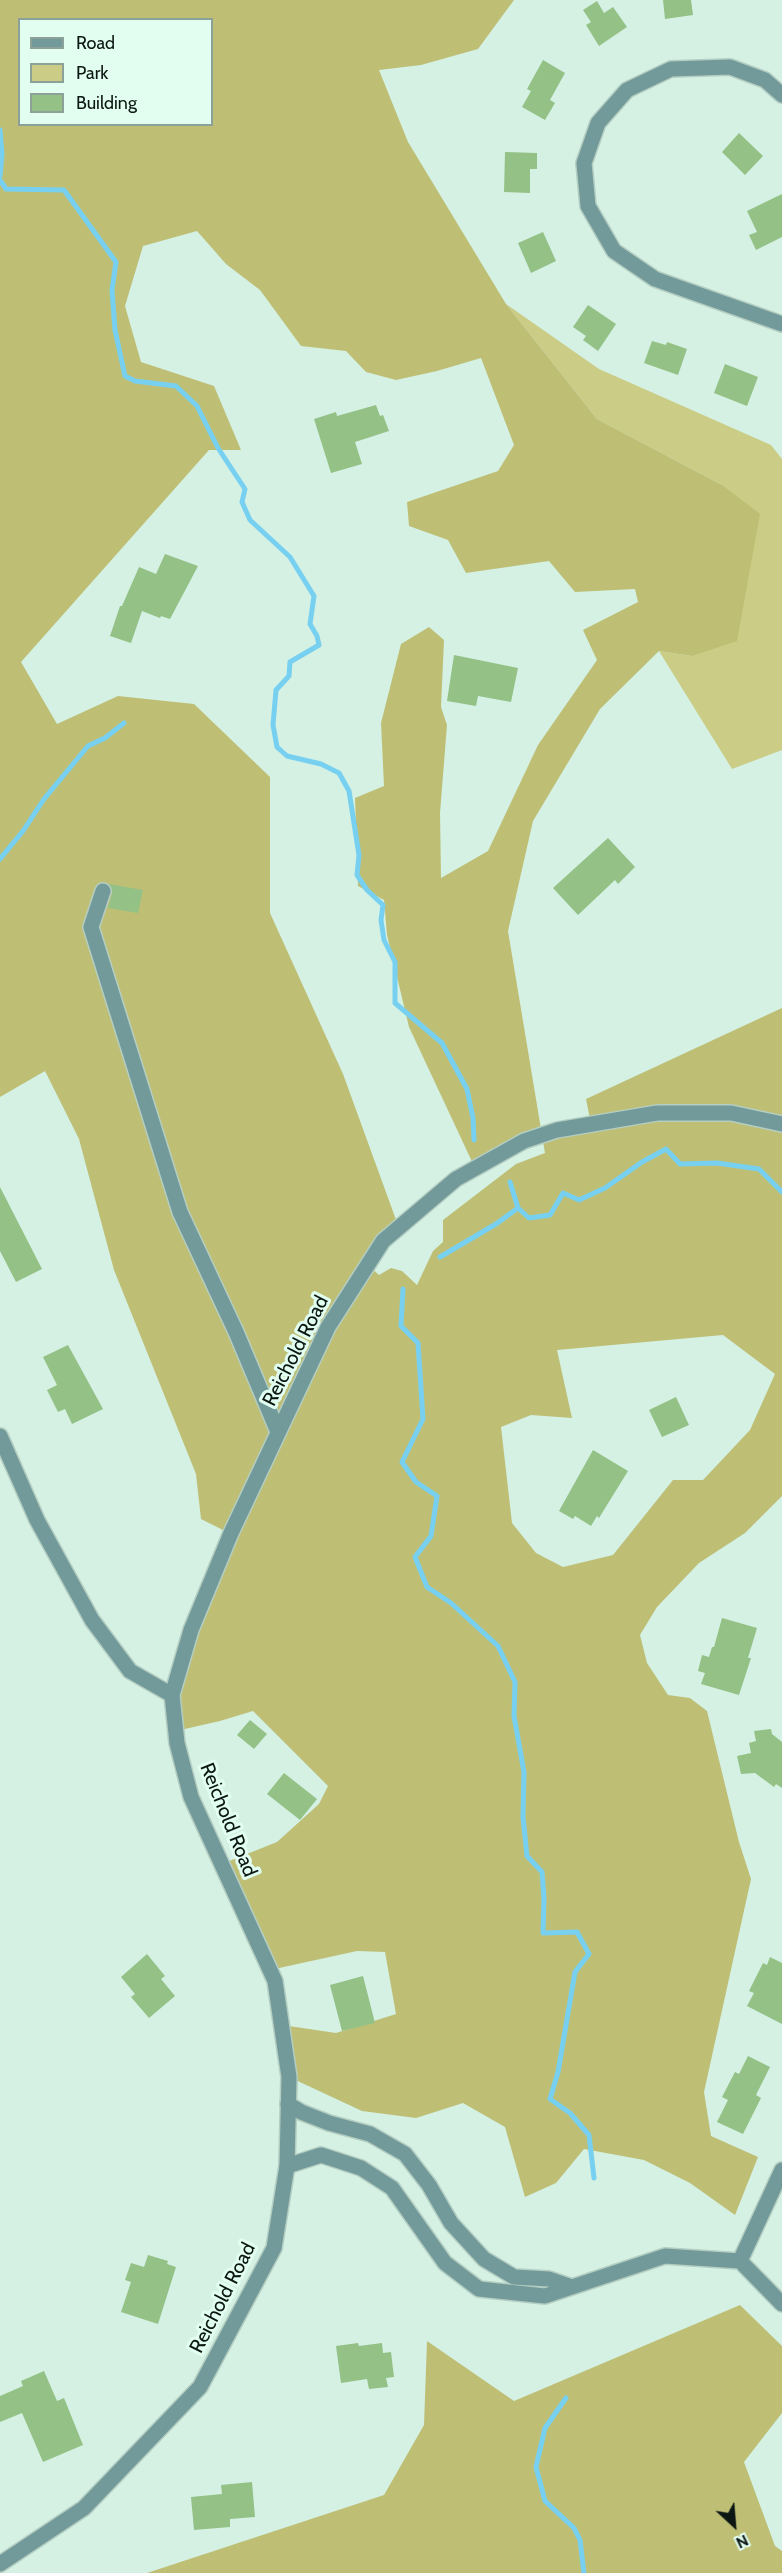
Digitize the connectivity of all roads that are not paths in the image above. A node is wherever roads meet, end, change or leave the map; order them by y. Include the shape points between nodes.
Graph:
1 (782, 95) edge
2 (782, 324) edge
3 (103, 891) dead end
4 (782, 1124) edge
5 (278, 1432) junction
6 (0, 1436) edge
7 (172, 1695) junction
8 (288, 2104) junction
9 (287, 2166) junction
10 (782, 2170) edge
11 (740, 2260) junction
12 (572, 2287) junction
13 (782, 2304) edge
14 (0, 2564) edge

1 - 2 street via 765,80 730,67 670,69 627,90 598,123 584,163 588,207 614,250 655,279
3 - 5 street via 91,927 180,1212
4 - 5 street, Reichold Road via 731,1113 657,1113 557,1130 524,1142 456,1179 383,1242 328,1327
5 - 7 street, Reichold Road via 196,1619
6 - 7 street via 37,1520 92,1620 130,1671
7 - 8 street, Reichold Road via 177,1743 191,1797 275,1981 288,2062
8 - 9 street, Reichold Road
8 - 12 street via 320,2119 370,2134 405,2154 429,2184 451,2223 484,2259 514,2277 549,2279
9 - 12 street via 321,2155 361,2168 392,2188 446,2263 479,2289 545,2296
9 - 14 street, Reichold Road via 274,2248 200,2387 84,2508
10 - 11 street
11 - 12 street via 665,2256
11 - 13 street

